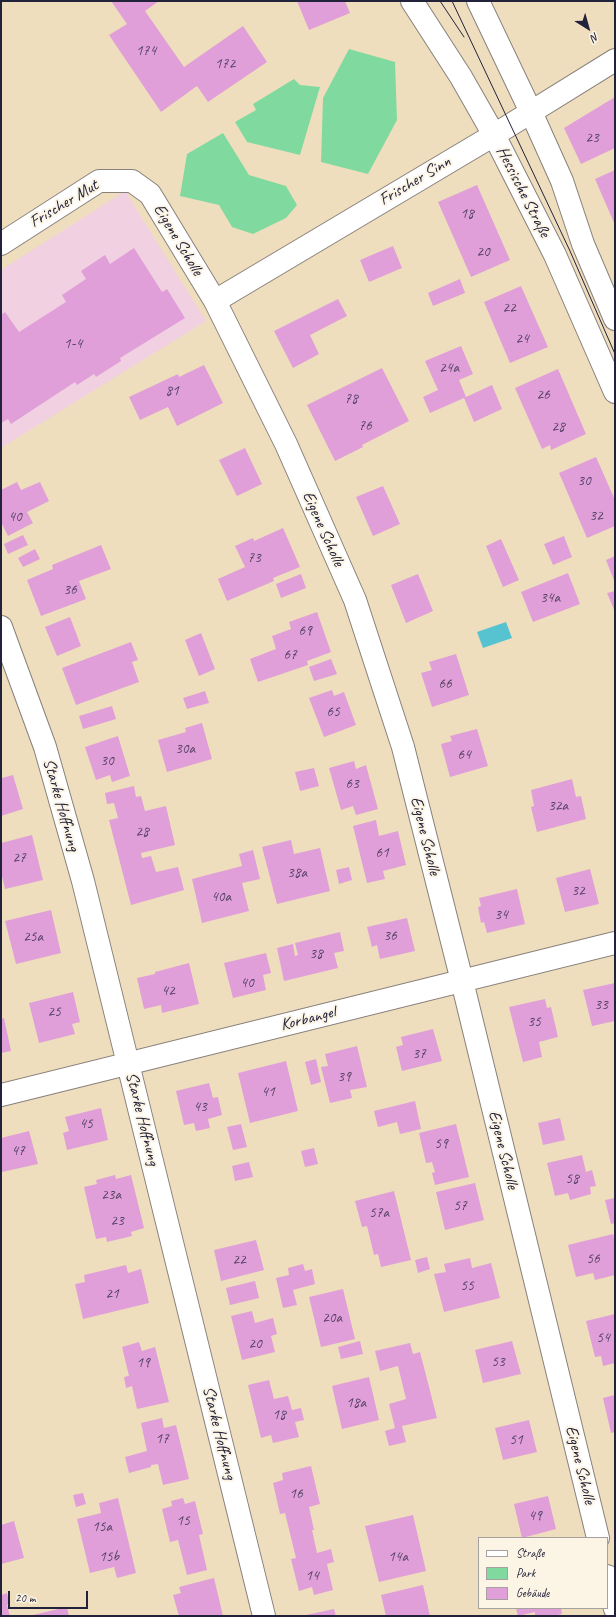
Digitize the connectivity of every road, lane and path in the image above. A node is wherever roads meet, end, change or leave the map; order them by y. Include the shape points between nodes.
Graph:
1 (412, 1) edge
2 (478, 1) edge
3 (615, 60) edge
4 (532, 112) junction
5 (494, 135) junction
6 (132, 181) joint
7 (1, 244) edge
8 (215, 301) junction
9 (615, 318) edge
10 (615, 392) edge
11 (1, 627) edge
12 (615, 942) edge
13 (462, 980) junction
14 (129, 1063) junction
15 (1, 1095) edge
16 (598, 1537) edge
17 (608, 1580) edge
18 (615, 1608) edge
19 (264, 1616) edge

1 - 5 street, Hessische Straße via 461,77
2 - 4 street, Hessische Straße
3 - 4 street, Frischer Sinn
4 - 5 street, Frischer Sinn
4 - 9 street, Hessische Straße via 562,181 583,244
5 - 8 street, Frischer Sinn
5 - 10 street, Hessische Straße via 555,255
6 - 7 street, Frischer Mut via 100,180
6 - 8 street, Eigene Scholle via 150,194
8 - 13 street, Eigene Scholle via 286,444 355,600 402,747
11 - 14 street, Starke Hoffnung via 45,746 83,881
12 - 13 street, Korbangel
13 - 14 street, Korbangel
13 - 16 street, Eigene Scholle
14 - 15 street, Korbangel
14 - 19 street, Starke Hoffnung
17 - 18 street

